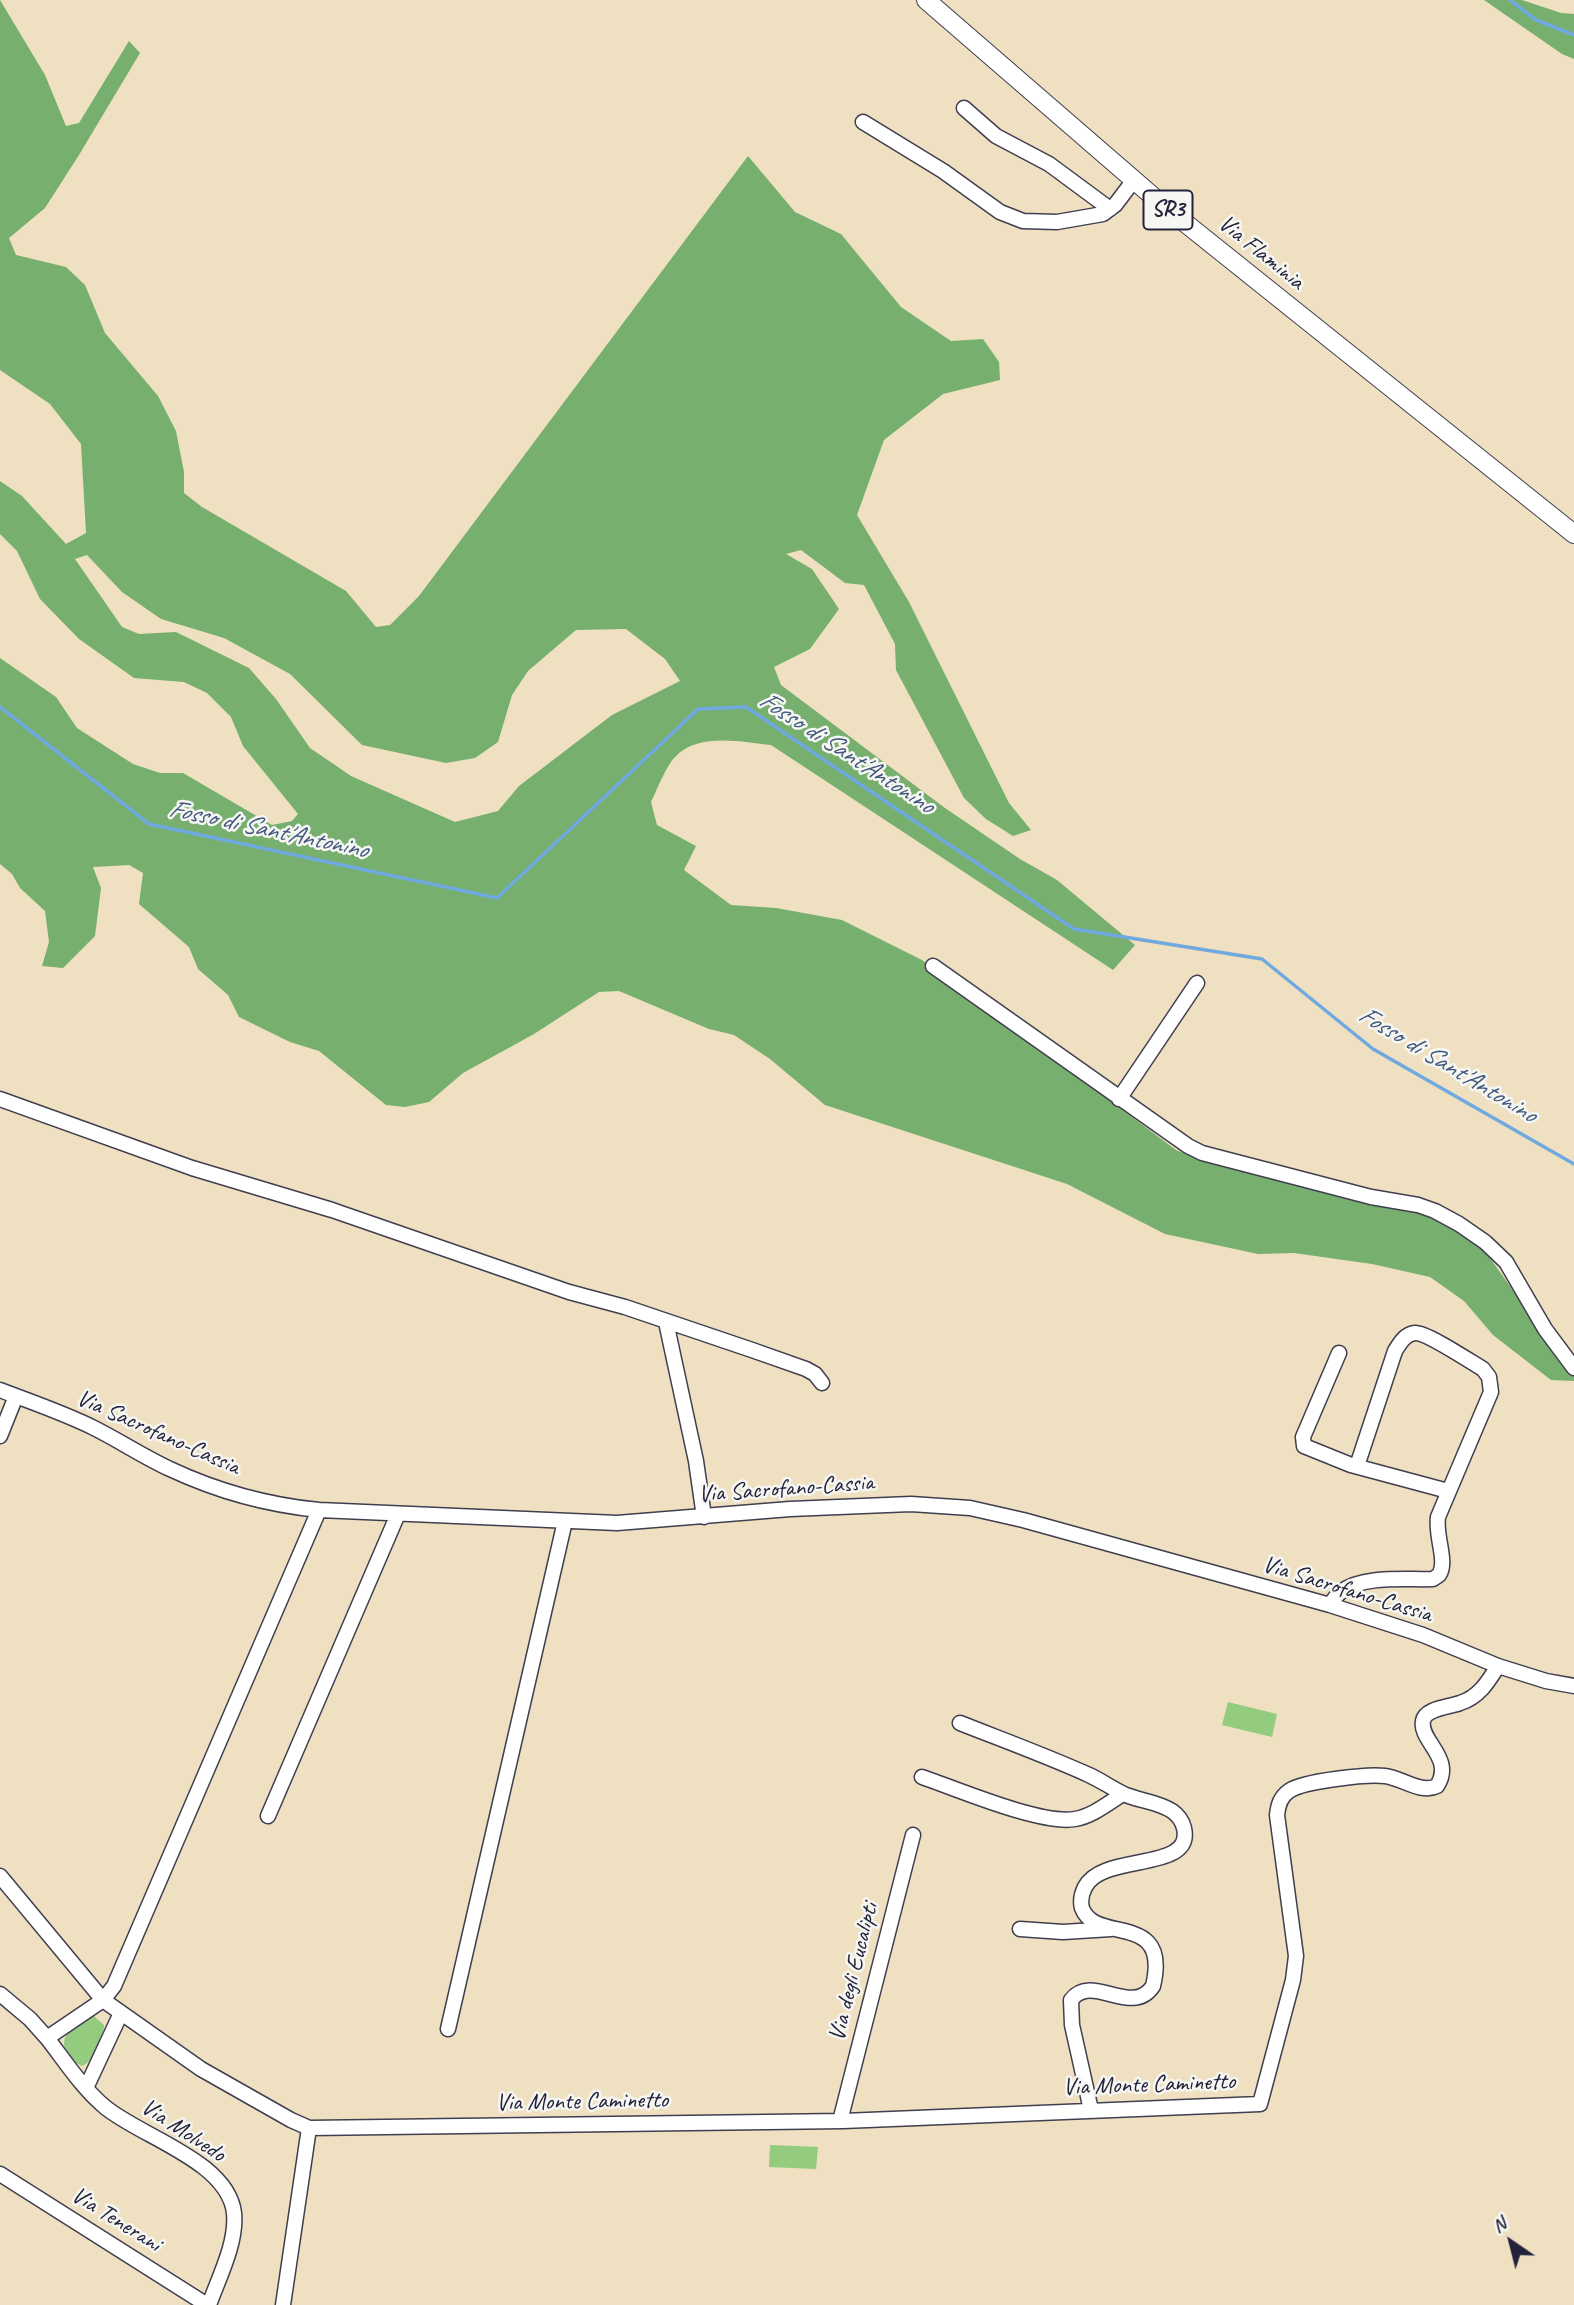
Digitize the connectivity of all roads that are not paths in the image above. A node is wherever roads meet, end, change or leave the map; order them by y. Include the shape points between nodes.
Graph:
1 (926, 0) edge
2 (964, 108) dead end
3 (863, 122) dead end
4 (1134, 180) junction
5 (1110, 209) junction
6 (1574, 534) edge
7 (933, 966) dead end
8 (1197, 983) dead end
9 (0, 1099) edge
10 (1119, 1099) junction
11 (666, 1322) junction
12 (1339, 1353) dead end
13 (1574, 1368) edge
14 (822, 1383) dead end
15 (0, 1390) edge
16 (16, 1396) junction
17 (0, 1436) edge
18 (1357, 1466) junction
19 (1448, 1491) junction
20 (319, 1510) junction
21 (398, 1514) junction
22 (704, 1517) junction
23 (565, 1521) junction
24 (1330, 1605) junction
25 (1498, 1666) junction
26 (1574, 1686) edge
27 (960, 1723) dead end
28 (922, 1777) dead end
29 (1123, 1794) junction
30 (268, 1816) dead end
31 (913, 1835) dead end
32 (0, 1877) edge
33 (1020, 1929) dead end
34 (1112, 1929) junction
35 (0, 1994) edge
36 (103, 2000) junction
37 (121, 2013) junction
38 (447, 2029) dead end
39 (47, 2038) junction
40 (86, 2088) junction
41 (1091, 2110) junction
42 (839, 2121) junction
43 (309, 2128) junction
44 (0, 2174) edge
45 (208, 2305) edge
46 (283, 2305) edge

1 - 4 main road, Via Flaminia / SR3
2 - 5 street via 996,136 1049,164
3 - 5 street via 1015,219 1056,222
4 - 5 street
4 - 6 main road, Via Flaminia / SR3
7 - 10 street
8 - 10 street
9 - 11 street via 192,1168
10 - 13 street via 1202,1153 1418,1205 1459,1224 1506,1262
11 - 14 street via 802,1368
11 - 22 street
12 - 18 street via 1302,1443
15 - 16 street, Via Sacrofano-Cassia
16 - 17 street
16 - 20 street, Via Sacrofano-Cassia via 92,1427 197,1481 248,1498
18 - 19 street
18 - 19 street via 1395,1351 1409,1335 1423,1334 1483,1370 1491,1384
19 - 24 street via 1436,1527 1444,1562 1439,1575 1352,1587 1340,1592
20 - 21 street, Via Sacrofano-Cassia
20 - 36 street via 114,1986
21 - 23 street, Via Sacrofano-Cassia
21 - 30 street
22 - 23 street, Via Sacrofano-Cassia via 626,1523
22 - 24 street, Via Sacrofano-Cassia via 911,1504 970,1508
23 - 38 street
24 - 25 street, Via Sacrofano-Cassia via 1423,1635
25 - 26 street, Via Sacrofano-Cassia
25 - 41 street, Via Monte Caminetto via 1474,1696 1424,1717 1423,1725 1442,1766 1437,1786 1424,1789 1373,1775 1300,1786 1286,1793 1279,1804 1296,1956 1260,2104
27 - 29 street
28 - 29 street via 1024,1812 1062,1819 1086,1815
29 - 34 street via 1171,1810 1182,1822 1185,1836 1182,1846 1171,1855 1116,1866 1086,1885 1083,1909
31 - 42 street, Via degli Eucalipti
32 - 36 street, Via Monte Caminetto
33 - 34 street
34 - 41 street via 1145,1939 1152,1950 1155,1976 1151,1991 1138,1998 1090,1991 1071,2000
35 - 39 street, Via Molvedo
36 - 37 street, Via Monte Caminetto
36 - 39 street
37 - 40 street
37 - 43 street, Via Monte Caminetto via 201,2069
39 - 40 street, Via Molvedo
40 - 45 street, Via Molvedo via 110,2111 189,2158 225,2188 233,2206 234,2227
41 - 42 street, Via Monte Caminetto
42 - 43 street, Via Monte Caminetto
43 - 46 street
44 - 45 street, Via Tenerani

